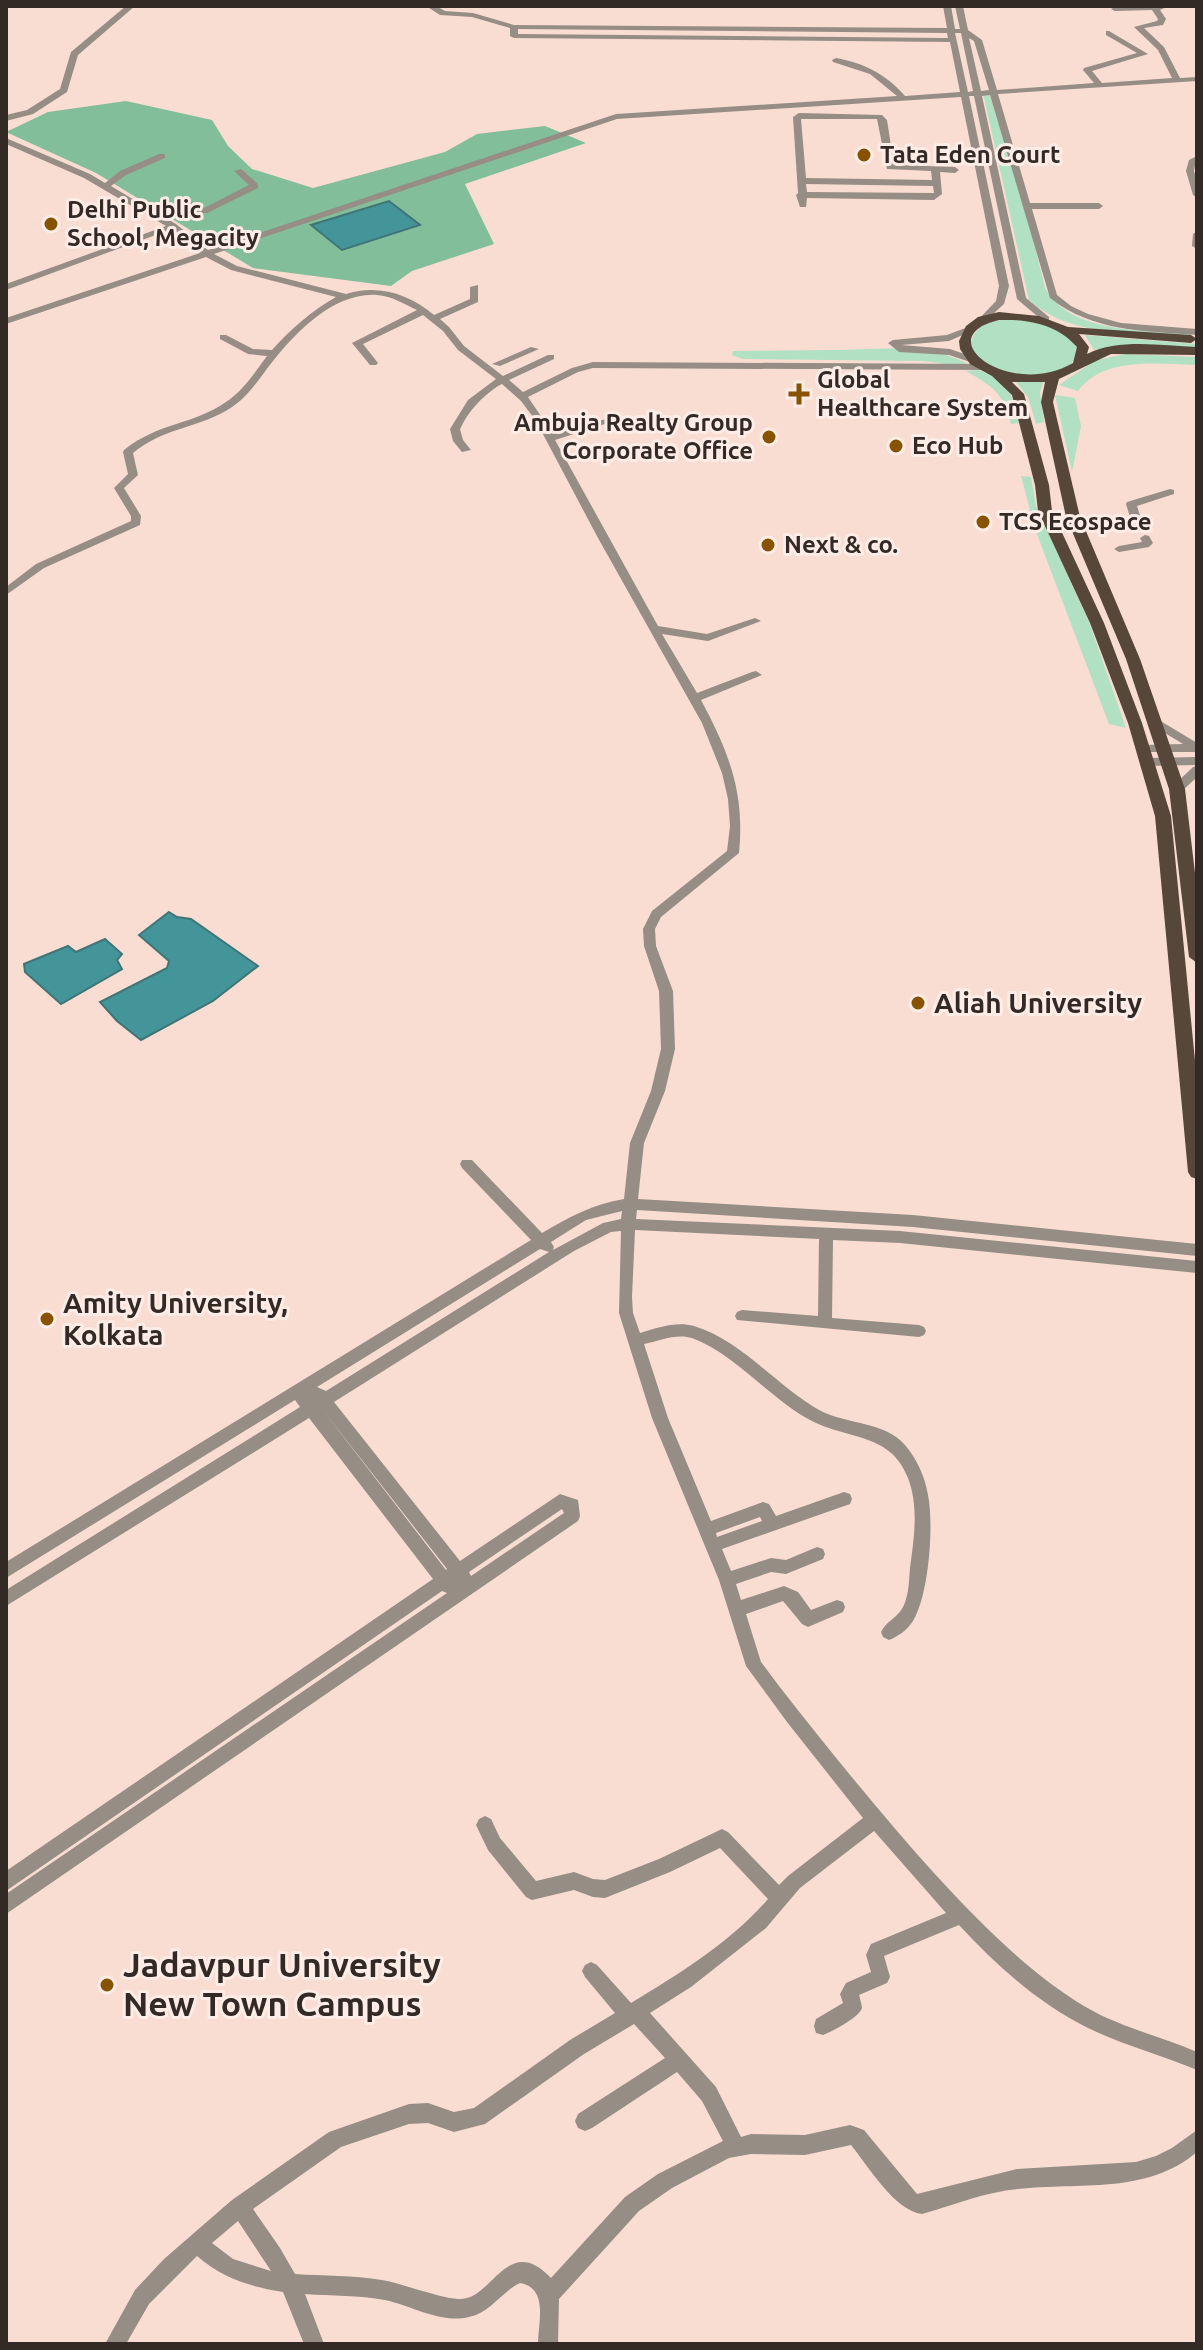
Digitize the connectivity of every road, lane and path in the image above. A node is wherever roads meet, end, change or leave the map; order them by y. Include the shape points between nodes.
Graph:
1 (131, 6) edge
2 (430, 6) edge
3 (947, 6) edge
4 (959, 6) edge
5 (1160, 7) edge
6 (1115, 9) dead end
7 (1109, 33) dead end
8 (952, 35) junction
9 (965, 35) junction
10 (836, 60) dead end
11 (1197, 79) edge
12 (1177, 80) junction
13 (1099, 84) junction
14 (994, 91) junction
15 (978, 92) junction
16 (964, 93) junction
17 (902, 97) junction
18 (6, 118) edge
19 (6, 141) edge
20 (162, 156) dead end
21 (1197, 159) edge
22 (935, 169) junction
23 (955, 170) dead end
24 (238, 171) dead end
25 (800, 181) junction
26 (936, 183) junction
27 (105, 187) junction
28 (1197, 195) edge
29 (1029, 206) junction
30 (1099, 206) dead end
31 (156, 216) junction
32 (1197, 223) edge
33 (173, 226) junction
34 (1197, 232) edge
35 (1197, 246) edge
36 (207, 254) junction
37 (6, 287) edge
38 (475, 287) dead end
39 (343, 296) junction
40 (423, 311) junction
41 (432, 319) junction
42 (1046, 319) junction
43 (6, 321) edge
44 (976, 326) junction
45 (1070, 330) junction
46 (1197, 332) edge
47 (223, 337) dead end
48 (1197, 340) edge
49 (534, 349) dead end
50 (1197, 351) edge
51 (275, 353) junction
52 (551, 357) dead end
53 (373, 363) dead end
54 (1079, 364) junction
55 (492, 365) junction
56 (984, 367) junction
57 (1053, 377) junction
58 (514, 388) junction
59 (606, 422) dead end
60 (550, 438) junction
61 (466, 450) dead end
62 (1170, 492) dead end
63 (1108, 526) dead end
64 (1145, 538) dead end
65 (1119, 549) dead end
66 (6, 592) edge
67 (755, 621) dead end
68 (659, 635) junction
69 (756, 675) dead end
70 (696, 698) junction
71 (1154, 721) junction
72 (1197, 748) edge
73 (1165, 755) junction
74 (1145, 756) junction
75 (1197, 761) edge
76 (1197, 770) edge
77 (1177, 789) junction
78 (1197, 957) edge
79 (467, 1164) dead end
80 (1197, 1172) edge
81 (631, 1204) junction
82 (628, 1224) junction
83 (826, 1234) junction
84 (542, 1240) junction
85 (1197, 1250) edge
86 (556, 1255) junction
87 (1197, 1267) edge
88 (742, 1316) dead end
89 (825, 1323) junction
90 (919, 1331) dead end
91 (635, 1340) junction
92 (303, 1387) junction
93 (316, 1405) junction
94 (844, 1499) dead end
95 (711, 1537) junction
96 (817, 1554) dead end
97 (6, 1571) edge
98 (451, 1576) junction
99 (727, 1580) junction
100 (471, 1586) junction
101 (455, 1596) junction
102 (6, 1599) edge
103 (837, 1607) dead end
104 (735, 1610) junction
105 (889, 1632) dead end
106 (874, 1820) junction
107 (485, 1825) dead end
108 (6, 1882) edge
109 (779, 1898) junction
110 (6, 1905) edge
111 (960, 1916) junction
112 (591, 1971) dead end
113 (633, 2014) junction
114 (823, 2026) dead end
115 (680, 2059) junction
116 (1197, 2061) edge
117 (585, 2121) dead end
118 (1197, 2140) edge
119 (736, 2147) junction
120 (239, 2207) junction
121 (197, 2243) junction
122 (289, 2282) junction
123 (549, 2295) junction
124 (115, 2344) edge
125 (314, 2344) edge
126 (548, 2344) edge

1 - 18 street via 74,54 60,94 30,112
2 - 8 street via 514,27 514,36
3 - 8 street
4 - 9 street
5 - 6 street
5 - 12 street via 1155,11 1162,21 1138,27 1161,49
7 - 13 street via 1144,54 1087,70
8 - 9 street
8 - 16 street
9 - 14 street via 977,36
9 - 15 street
10 - 17 street via 867,67
11 - 12 street
12 - 13 street
13 - 14 street
14 - 15 street
14 - 29 street
15 - 16 street
15 - 42 street via 1022,299
16 - 17 street
16 - 44 street via 1004,286 1001,302
17 - 36 street via 616,117
19 - 27 street
20 - 27 street
21 - 28 street via 1190,171
22 - 23 street
22 - 25 street via 890,167 879,117 802,116 797,117
22 - 26 street
24 - 31 street via 255,186 204,211 186,203
25 - 26 street
25 - 26 street via 802,200 934,197
27 - 31 street
29 - 30 street
29 - 46 street via 1046,279 1062,305 1095,321
31 - 33 street
32 - 34 street
33 - 36 street
33 - 37 street
34 - 35 street
36 - 39 street via 249,274
36 - 43 street
38 - 41 street via 475,300
39 - 40 street via 388,292
39 - 51 street
40 - 41 street
40 - 53 street via 359,340 357,346
41 - 55 street via 462,349
42 - 44 main road via 1019,315
42 - 45 main road
44 - 56 main road via 964,344
44 - 56 street via 949,338 893,343 899,349 950,352
45 - 48 main road
45 - 54 main road via 1083,347
47 - 51 street via 251,352
49 - 55 street
50 - 54 main road via 1112,350
51 - 66 street via 232,402 155,431 127,454 133,475 119,488 136,523 50,561
52 - 58 street
54 - 57 main road
55 - 58 street
56 - 57 main road via 1025,379
56 - 58 street via 593,365
56 - 74 main road via 1018,394 1045,511 1097,623
57 - 71 main road via 1047,402 1073,517
58 - 60 street
58 - 61 street via 481,391 469,402 455,429
59 - 60 street
60 - 68 street
62 - 63 street via 1131,504 1136,519
64 - 65 street via 1145,545
67 - 68 street via 708,638
68 - 70 street
69 - 70 street
70 - 81 street via 728,772 737,827 733,853 656,914 649,929 666,991 668,1049 637,1143
71 - 72 street
71 - 73 main road
72 - 73 street
73 - 74 street
73 - 75 street
73 - 77 main road
74 - 80 main road via 1163,816
76 - 77 street
77 - 78 main road
79 - 84 street
81 - 82 street
81 - 84 street via 581,1216
81 - 85 street via 913,1221
82 - 83 street
82 - 86 street via 608,1227
82 - 91 street via 626,1305
83 - 87 street
83 - 89 street
84 - 86 street
84 - 92 street
86 - 93 street
88 - 89 street
89 - 90 street
91 - 95 street via 660,1418
91 - 105 street via 694,1333 753,1367 807,1411 899,1449 923,1499 925,1526 913,1607
92 - 93 street
92 - 97 street
93 - 98 street
93 - 102 street
94 - 95 street via 773,1524
95 - 99 street
96 - 99 street
98 - 100 street
98 - 100 street via 560,1501 572,1505 572,1516
98 - 101 street
98 - 108 street
99 - 104 street
100 - 101 street
101 - 110 street
103 - 104 street via 808,1619 784,1593
104 - 106 street via 754,1666
106 - 109 street
106 - 111 street
107 - 109 street via 532,1891 574,1881 605,1889 722,1838
109 - 113 street via 760,1922
111 - 114 street via 877,1950 881,1977 852,1989 853,2007
111 - 116 street via 1013,1967 1083,2016
112 - 113 street
113 - 115 street
113 - 120 street via 478,2117 454,2122 428,2113 409,2114 375,2124 336,2139
115 - 117 street
115 - 119 street via 709,2094
118 - 119 street via 1162,2166 1015,2179 922,2204 907,2198 857,2137
119 - 123 street via 646,2192
120 - 121 street
120 - 122 street via 272,2248
121 - 122 street via 226,2267
121 - 124 street via 142,2297
122 - 123 street via 386,2291 468,2308 518,2272 537,2279
122 - 125 street
123 - 126 street

